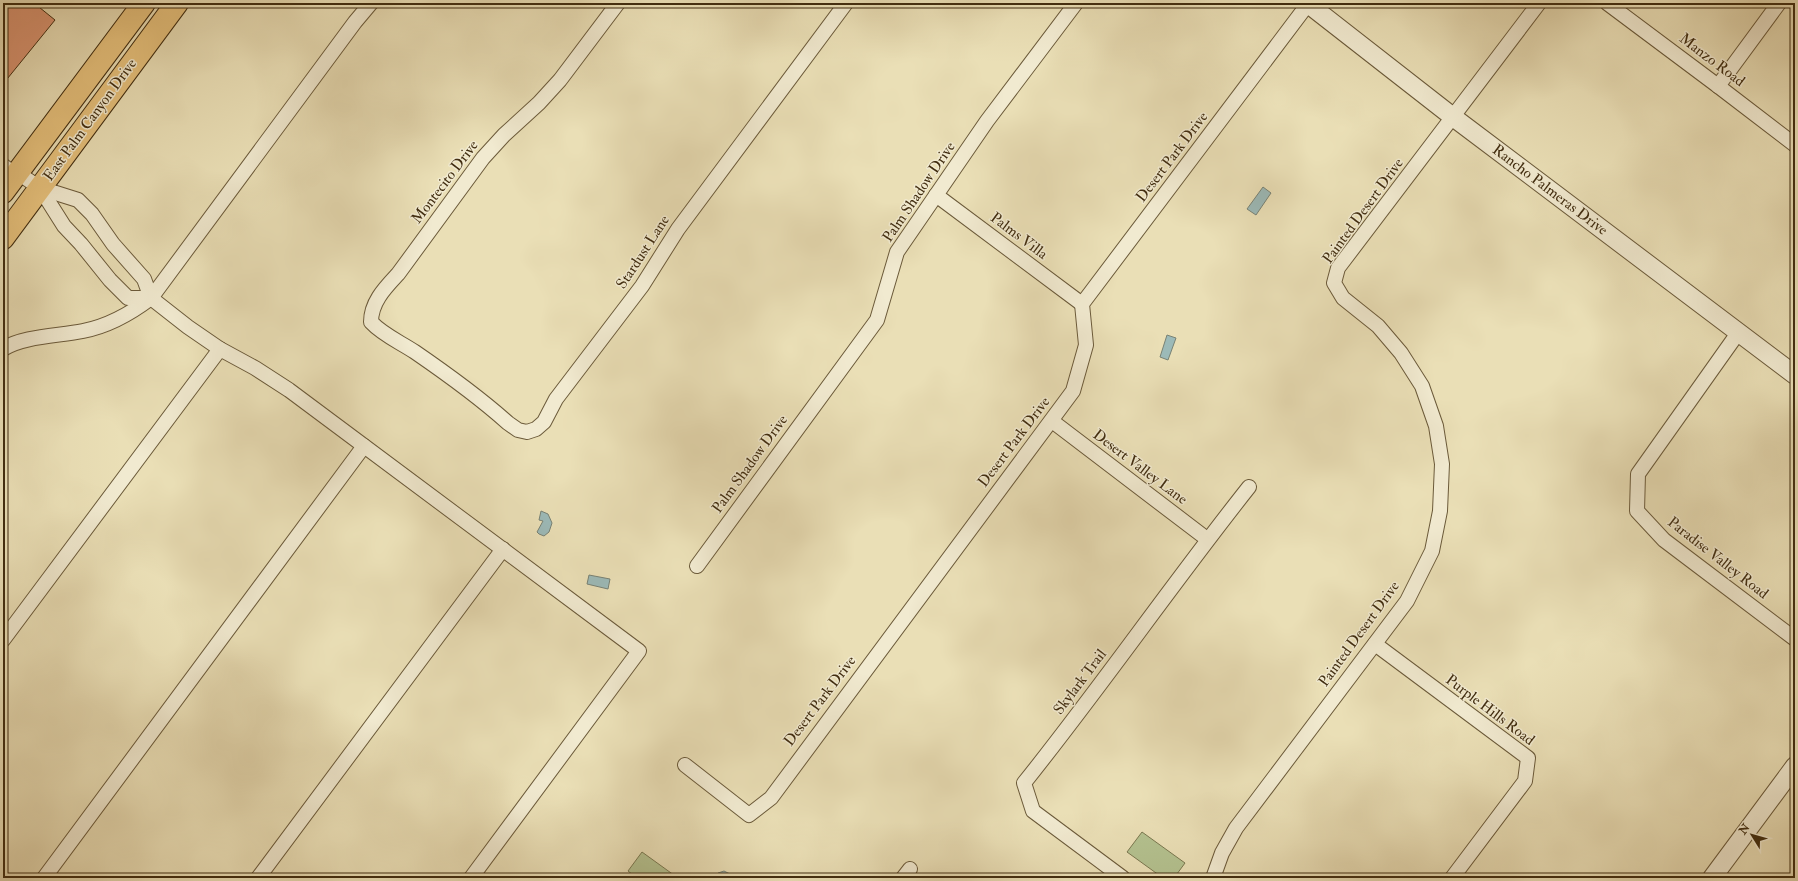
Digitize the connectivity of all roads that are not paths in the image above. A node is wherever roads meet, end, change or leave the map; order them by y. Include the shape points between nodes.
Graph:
1 (144, 3) edge
2 (177, 3) edge
3 (371, 3) edge
4 (618, 3) edge
5 (846, 3) edge
6 (1076, 3) edge
7 (1308, 3) edge
8 (1539, 3) edge
9 (1607, 3) edge
10 (1779, 3) edge
11 (1718, 86) junction
12 (1453, 117) junction
13 (1795, 145) edge
14 (10, 167) edge
15 (40, 188) junction
16 (3, 192) edge
17 (936, 195) junction
18 (3, 238) edge
19 (151, 298) junction
20 (1082, 304) junction
21 (1738, 333) junction
22 (3, 349) edge
23 (220, 349) junction
24 (444, 373) joint
25 (1795, 375) edge
26 (1052, 421) junction
27 (364, 446) junction
28 (1249, 487) dead end
29 (1207, 540) junction
30 (503, 549) junction
31 (697, 566) dead end
32 (1795, 639) edge
33 (3, 640) edge
34 (1375, 644) junction
35 (685, 765) dead end
36 (1795, 766) edge
37 (44, 878) edge
38 (258, 878) edge
39 (470, 878) edge
40 (1123, 878) edge
41 (1213, 878) edge
42 (1452, 878) edge
43 (1712, 878) edge

1 - 14 main road, East Palm Canyon Drive
2 - 15 main road, East Palm Canyon Drive
3 - 19 street
4 - 24 street, Montecito Drive via 560,80 483,158 374,305 371,322 378,330
5 - 24 street, Stardust Lane via 678,228 642,286 556,400 544,422 527,432 518,430
6 - 17 street, Palm Shadow Drive via 987,121
7 - 12 street, Rancho Palmeras Drive
7 - 20 street, Desert Park Drive
8 - 12 street, Painted Desert Drive
9 - 11 street, Manzo Road
10 - 11 street
11 - 13 street, Manzo Road
12 - 21 street, Rancho Palmeras Drive
12 - 34 street, Painted Desert Drive via 1338,268 1334,283 1343,298 1378,326 1401,353 1422,386 1436,426 1442,464 1440,510 1432,551 1407,600
14 - 15 street
14 - 16 main road, East Palm Canyon Drive
15 - 18 main road, East Palm Canyon Drive
15 - 19 street via 78,200 144,279
15 - 19 street via 64,226 128,298
17 - 20 street, Palms Villa
17 - 31 street, Palm Shadow Drive via 897,252 878,320
19 - 22 street via 136,310 112,323 85,331 23,341
19 - 23 street
20 - 26 street, Desert Park Drive via 1086,345 1073,392
21 - 25 street, Rancho Palmeras Drive
21 - 32 street, Paradise Valley Road via 1638,474 1636,511 1664,540
23 - 27 street via 289,390
23 - 33 street
26 - 29 street, Desert Valley Lane
26 - 35 street, Desert Park Drive via 771,798 749,815
27 - 30 street
27 - 37 street
28 - 29 street, Skylark Trail
29 - 40 street, Skylark Trail via 1024,783 1034,811
30 - 38 street
30 - 39 street via 639,651
34 - 41 street, Painted Desert Drive via 1236,828 1222,853
34 - 42 street, Purple Hills Road via 1528,758 1525,781
36 - 43 street

